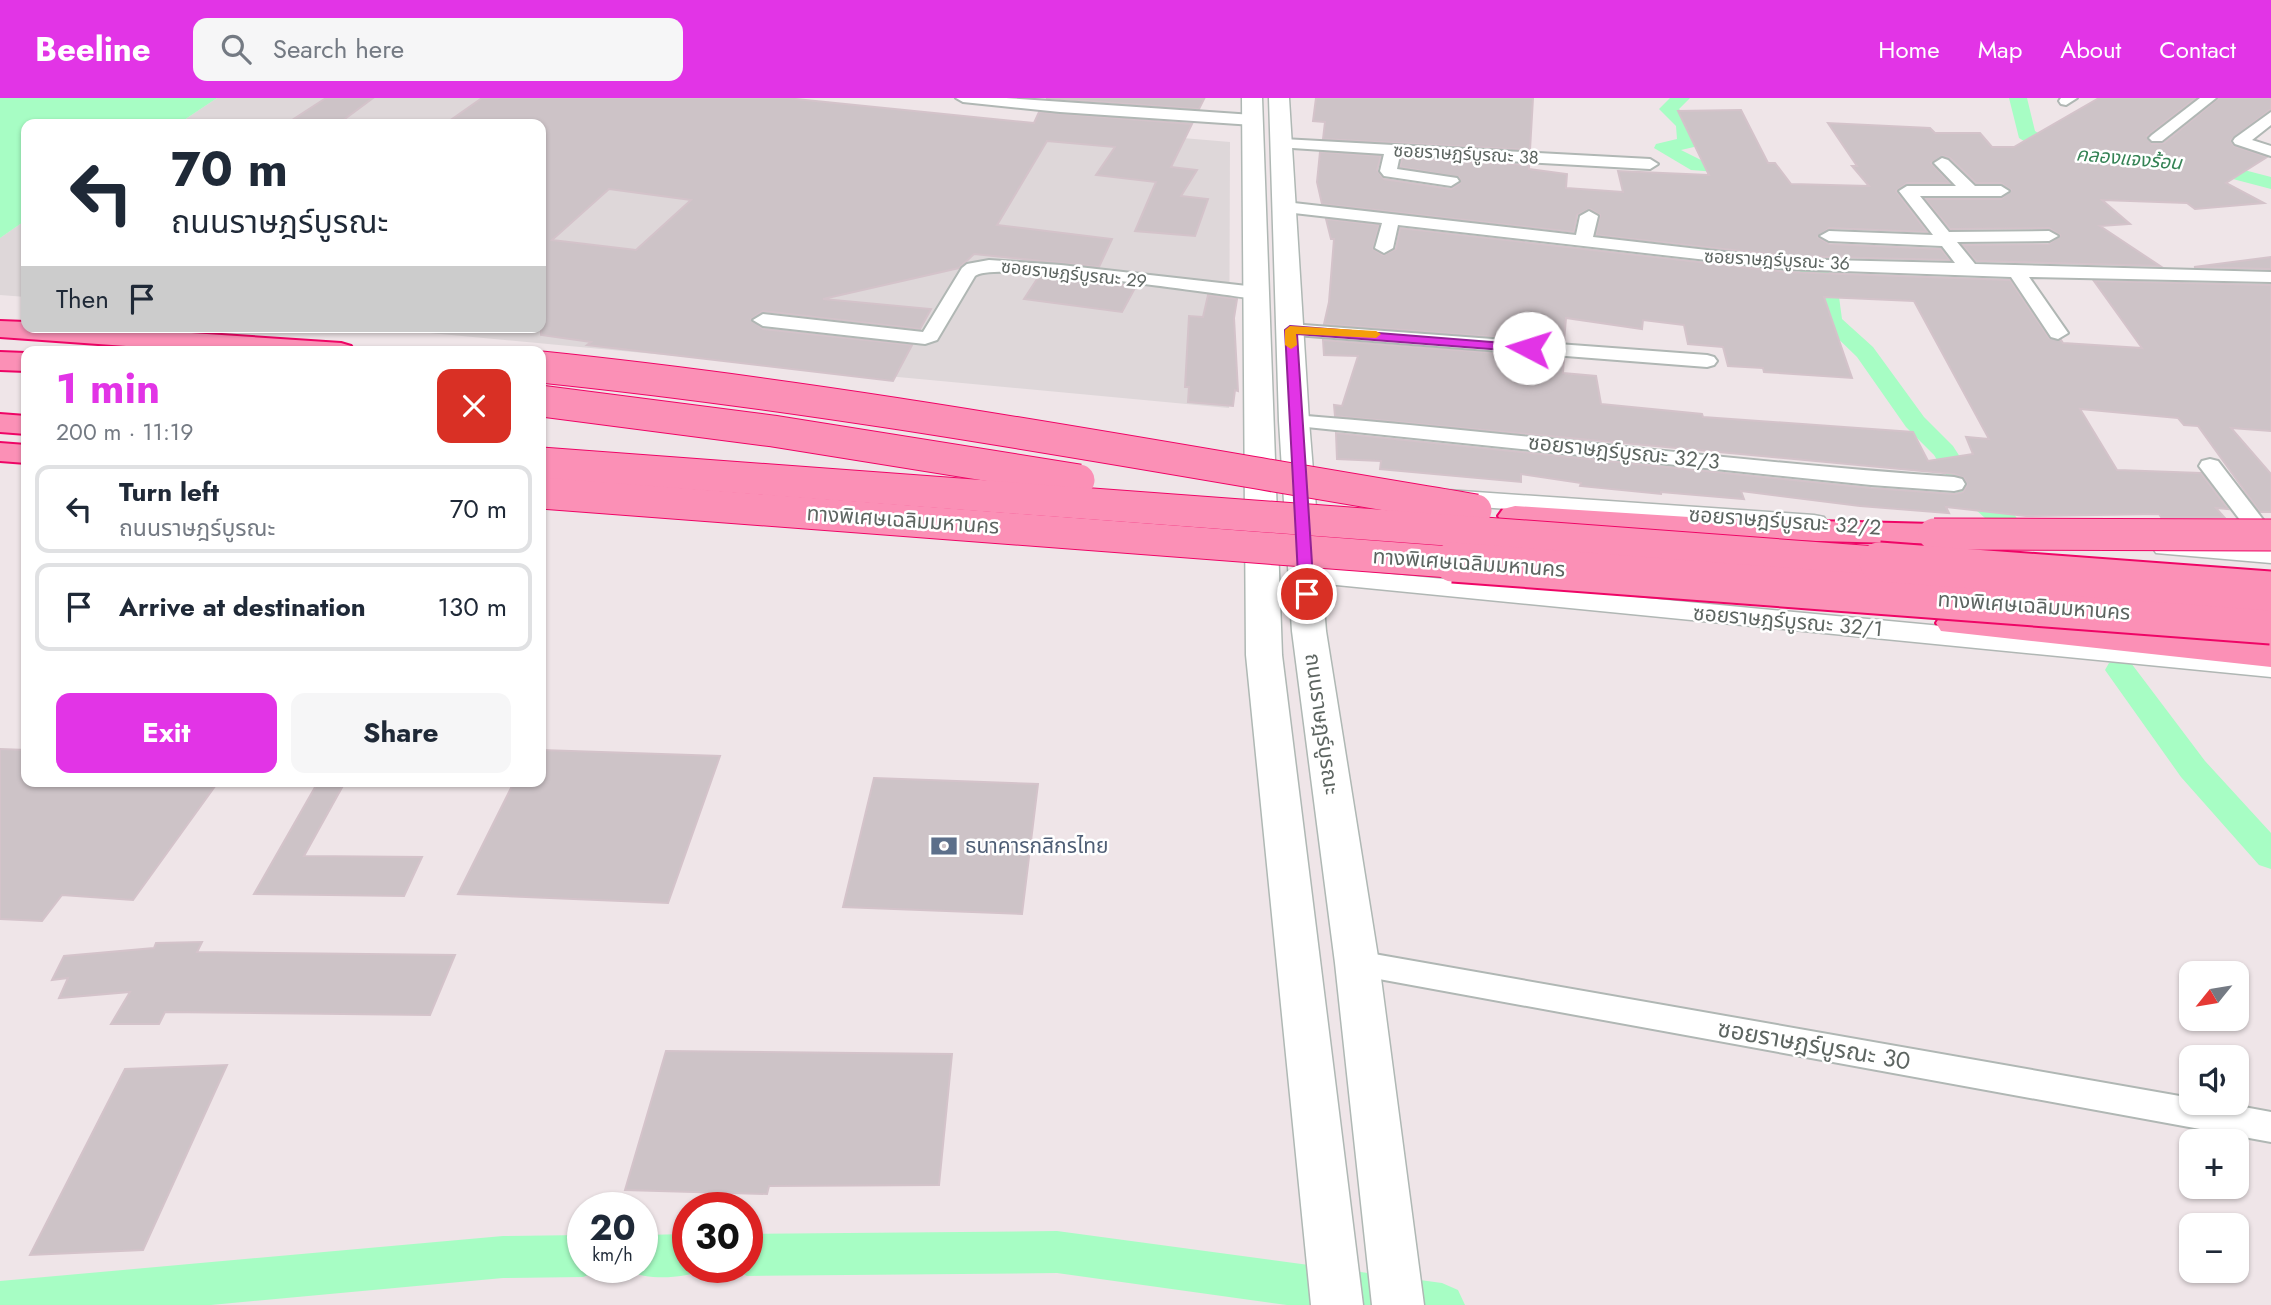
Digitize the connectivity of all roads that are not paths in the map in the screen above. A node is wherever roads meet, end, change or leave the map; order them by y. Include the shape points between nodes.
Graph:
1 (963, 98) edge
2 (2209, 98) edge
3 (1261, 105) edge
4 (2271, 117) edge
5 (2157, 138) dead end
6 (1283, 144) junction
7 (1393, 150) junction
8 (2271, 151) edge
9 (1942, 163) dead end
10 (1650, 164) dead end
11 (1451, 181) dead end
12 (1970, 190) junction
13 (2001, 191) dead end
14 (1285, 208) junction
15 (1589, 216) dead end
16 (1391, 220) junction
17 (1829, 236) dead end
18 (2049, 236) dead end
19 (1944, 239) junction
20 (1583, 243) junction
21 (1384, 248) dead end
22 (1970, 270) junction
23 (2016, 271) junction
24 (2271, 277) edge
25 (1256, 293) junction
26 (763, 320) dead end
27 (0, 329) edge
28 (21, 330) edge
29 (1290, 330) junction
30 (59, 333) edge
31 (2058, 333) dead end
32 (252, 346) edge
33 (0, 360) edge
34 (1707, 361) dead end
35 (21, 362) edge
36 (546, 368) edge
37 (546, 402) edge
38 (1294, 422) junction
39 (0, 423) edge
40 (21, 425) edge
41 (0, 452) edge
42 (21, 454) edge
43 (546, 463) edge
44 (2210, 466) dead end
45 (1954, 484) dead end
46 (1299, 488) junction
47 (546, 493) edge
48 (1515, 516) junction
49 (1413, 534) junction
50 (2271, 535) edge
51 (2271, 545) edge
52 (2271, 555) edge
53 (1306, 575) junction
54 (2271, 591) edge
55 (2271, 624) edge
56 (2271, 654) edge
57 (2271, 667) edge
58 (1357, 963) junction
59 (2271, 1127) edge
60 (1395, 1282) edge
61 (1335, 1283) edge

1 - 3 street via 1060,108
2 - 5 street
3 - 6 main road, ถนนราษฎร์บูรณะ
3 - 25 main road
4 - 8 street via 2241,141
6 - 7 street, ซอยราษฎร์บูรณะ 38
6 - 14 main road, ถนนราษฎร์บูรณะ
7 - 10 street, ซอยราษฎร์บูรณะ 38
7 - 11 street via 1390,173
9 - 12 street
12 - 13 street
12 - 19 street via 1907,191
14 - 16 street, ซอยราษฎร์บูรณะ 36
14 - 29 main road, ถนนราษฎร์บูรณะ
15 - 20 street
16 - 20 street, ซอยราษฎร์บูรณะ 36
16 - 21 street
17 - 19 street
18 - 19 street
19 - 22 street
20 - 22 street, ซอยราษฎร์บูรณะ 36 via 1747,261
22 - 23 street, ซอยราษฎร์บูรณะ 36
23 - 24 street, ซอยราษฎร์บูรณะ 36
23 - 31 street
25 - 26 street, ซอยราษฎร์บูรณะ 29 via 982,266 970,272 925,338
25 - 61 main road via 1264,655
27 - 28 highway
29 - 34 street
29 - 38 main road, ถนนราษฎร์บูรณะ
30 - 32 highway
33 - 35 highway
36 - 48 highway, bridge via 808,400
37 - 49 highway, bridge via 773,431
38 - 45 street, ซอยราษฎร์บูรณะ 32/3
38 - 46 main road, ถนนราษฎร์บูรณะ
39 - 40 highway
41 - 42 highway
43 - 54 highway, ทางพิเศษเฉลิมมหานคร, bridge
44 - 51 street
46 - 52 street, ซอยราษฎร์บูรณะ 32/2
46 - 53 main road, ถนนราษฎร์บูรณะ
47 - 55 highway, ทางพิเศษเฉลิมมหานคร, bridge
48 - 49 highway, bridge via 1691,545 1822,574 1611,564
48 - 50 highway, bridge via 1810,531
49 - 56 highway, bridge via 1638,581 1777,603
53 - 57 street, ซอยราษฎร์บูรณะ 32/1
53 - 58 main road, ถนนราษฎร์บูรณะ via 1309,631
58 - 59 street, ซอยราษฎร์บูรณะ 30
58 - 60 main road, ถนนราษฎร์บูรณะ

